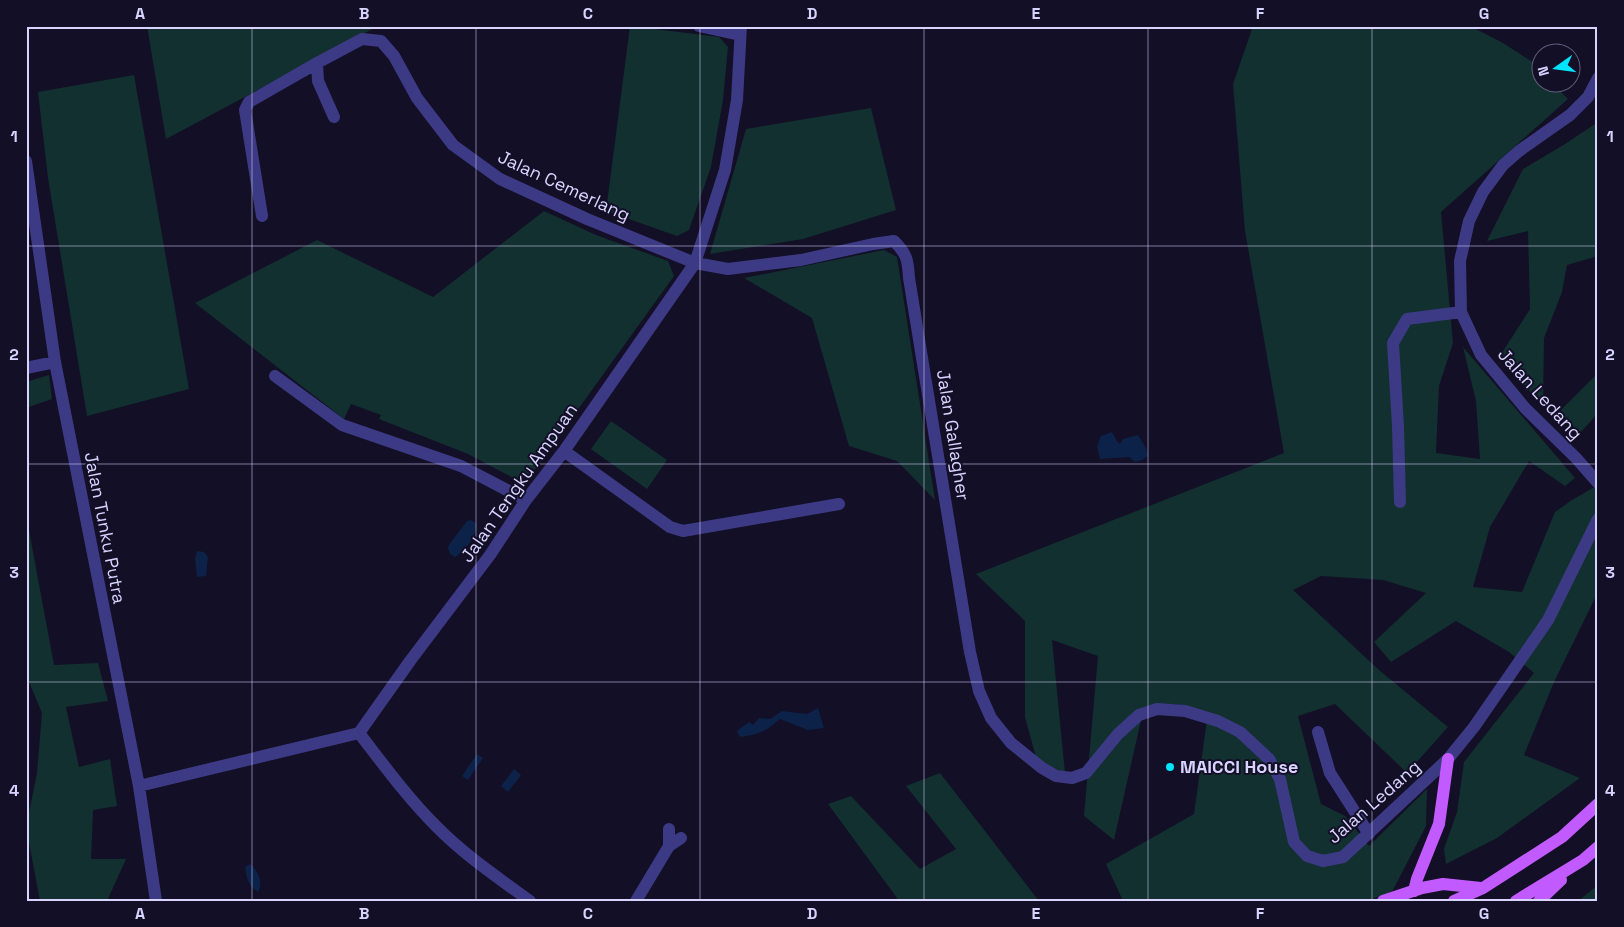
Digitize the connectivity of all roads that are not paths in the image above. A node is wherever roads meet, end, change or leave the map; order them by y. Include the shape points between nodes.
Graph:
1 (699, 26) edge
2 (740, 31) edge
3 (317, 63) junction
4 (1598, 78) edge
5 (1593, 101) edge
6 (334, 117) dead end
7 (26, 161) edge
8 (262, 216) dead end
9 (695, 263) junction
10 (1460, 312) junction
11 (55, 362) junction
12 (26, 368) edge
13 (275, 376) dead end
14 (564, 451) junction
15 (1598, 483) edge
16 (526, 500) junction
17 (1400, 502) dead end
18 (839, 504) dead end
19 (1598, 519) edge
20 (1318, 732) dead end
21 (359, 733) junction
22 (1448, 759) junction
23 (1086, 773) joint
24 (139, 786) junction
25 (1598, 804) edge
26 (669, 830) dead end
27 (1368, 834) junction
28 (681, 838) dead end
29 (669, 846) junction
30 (1598, 847) edge
31 (1583, 860) junction
32 (1483, 888) junction
33 (1414, 891) junction
34 (156, 901) edge
35 (530, 901) edge
36 (636, 901) edge
37 (1384, 901) edge
38 (1454, 901) edge
39 (1516, 901) edge
40 (1539, 901) edge

1 - 2 street
2 - 9 street, Jalan Tengku Ampuan via 736,100 725,170
3 - 6 street via 318,81
3 - 8 street, Jalan Cemerlang via 249,102 245,110
3 - 9 street, Jalan Cemerlang via 362,39 381,41 394,56 417,98 453,145 500,179 587,220
4 - 5 street, Jalan Ledang
5 - 10 street, Jalan Ledang via 1519,151 1503,165 1483,192 1469,220 1460,261
7 - 11 street, Jalan Tunku Putra
9 - 14 street, Jalan Tengku Ampuan
9 - 23 street, Jalan Gallagher via 728,269 801,260 894,241 904,251 979,691 991,718 1011,742 1042,768 1056,776 1072,778
10 - 15 street, Jalan Ledang via 1481,355 1525,408
10 - 17 street via 1407,319 1392,343
11 - 12 street
11 - 24 street, Jalan Tunku Putra
13 - 16 street via 342,425 460,466
14 - 16 street, Jalan Tengku Ampuan
14 - 18 street via 670,528 683,531
16 - 21 street, Jalan Tengku Ampuan via 486,562
19 - 22 street, Jalan Ledang via 1548,620
20 - 27 street via 1330,772
21 - 24 street
21 - 35 street via 435,825 475,861
22 - 27 street, Jalan Ledang
22 - 33 main road via 1439,824
23 - 27 street, Jalan Ledang via 1118,734 1139,715 1157,709 1185,711 1218,720 1240,732 1269,759 1280,779 1294,842 1307,856 1323,861 1343,857
24 - 34 street, Jalan Tunku Putra
25 - 32 main road via 1562,837
26 - 29 street
28 - 29 street
29 - 36 street
30 - 31 main road
31 - 39 main road
31 - 40 main road
32 - 33 main road via 1443,884
32 - 38 main road
33 - 37 main road

